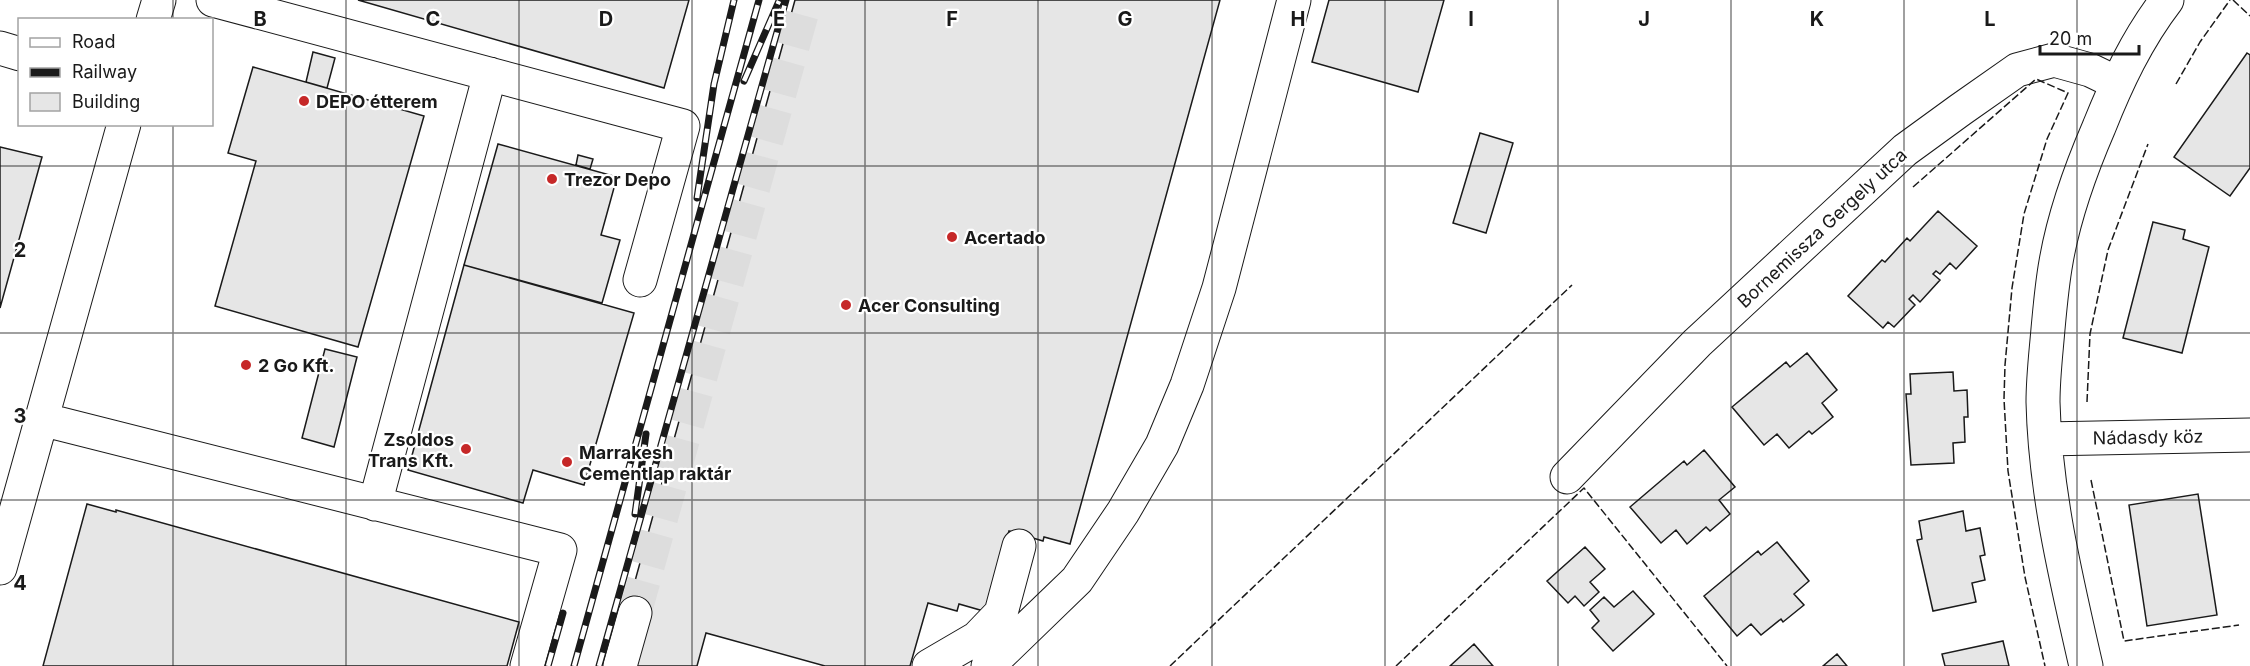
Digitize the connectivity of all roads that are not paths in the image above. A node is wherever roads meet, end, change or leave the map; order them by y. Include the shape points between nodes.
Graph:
1 (159, 0) edge
2 (213, 0) edge
3 (1294, 0) edge
4 (2168, 0) edge
5 (154, 18) edge
6 (0, 48) edge
7 (18, 53) edge
8 (490, 74) junction
9 (2117, 83) junction
10 (123, 126) edge
11 (640, 280) dead end
12 (41, 420) junction
13 (2250, 435) edge
14 (2045, 439) junction
15 (1567, 477) dead end
16 (375, 504) junction
17 (1019, 546) dead end
18 (0, 568) edge
19 (635, 613) tunnel mouth
20 (526, 666) edge
21 (620, 666) edge
22 (929, 666) edge
23 (988, 666) edge
24 (2086, 666) edge

1 - 5 street
2 - 8 street
3 - 23 street via 1219,288 1162,445 1077,580
4 - 9 street via 2142,35
6 - 7 street
8 - 11 street via 683,126
8 - 16 street
9 - 14 street via 2084,164 2056,262 2043,372
9 - 15 street, Bornemissza Gergely utca via 2054,60 2017,70 1960,110 1905,150 1697,343
10 - 12 street
12 - 16 street
12 - 18 street
13 - 14 street, Nádasdy köz
14 - 24 street via 2054,517
16 - 20 street via 560,550
17 - 22 street via 1001,613 978,638
19 - 21 street

